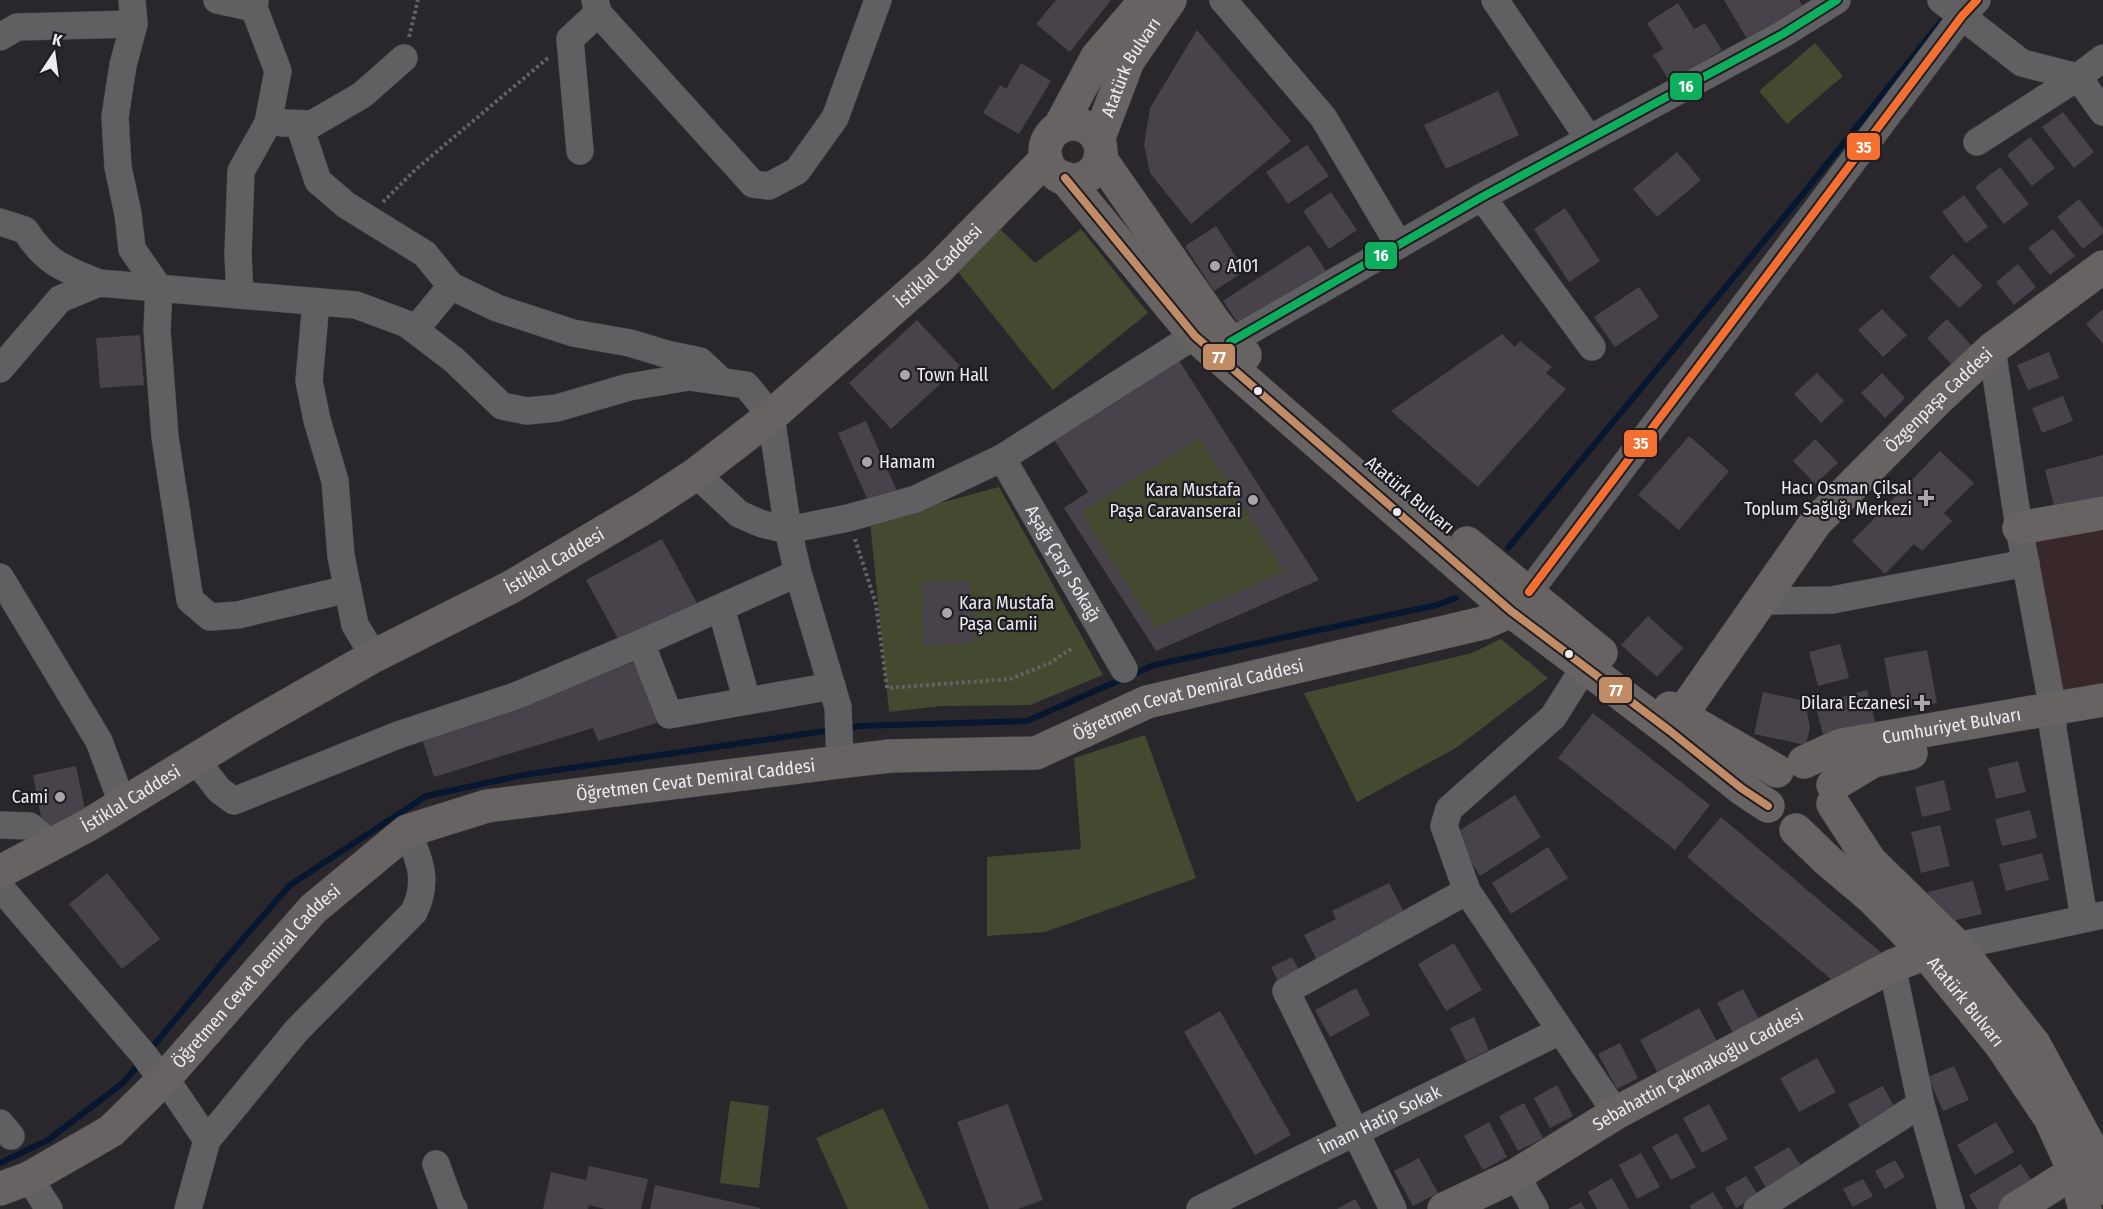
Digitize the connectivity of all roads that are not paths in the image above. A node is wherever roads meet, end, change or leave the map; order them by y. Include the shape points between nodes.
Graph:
1 (217, 0) edge
2 (878, 0) edge
3 (1146, 0) edge
4 (1170, 0) edge
5 (1223, 0) edge
6 (1495, 0) edge
7 (1837, 0) edge
8 (255, 4) edge
9 (1960, 5) edge
10 (597, 6) edge
11 (133, 12) edge
12 (0, 37) edge
13 (404, 58) road end
14 (2103, 58) edge
15 (2078, 77) junction
16 (2103, 112) edge
17 (268, 123) junction
18 (299, 124) junction
19 (1059, 128) junction
20 (1589, 139) junction
21 (1977, 142) dead end
22 (1099, 149) junction
23 (580, 151) dead end
24 (1055, 169) junction
25 (1482, 197) junction
26 (0, 222) edge
27 (1399, 245) junction
28 (2103, 267) edge
29 (99, 283) junction
30 (451, 286) junction
31 (159, 288) junction
32 (240, 295) junction
33 (315, 302) junction
34 (415, 330) junction
35 (1213, 334) junction
36 (1592, 348) dead end
37 (1992, 349) junction
38 (0, 369) edge
39 (720, 381) junction
40 (771, 416) junction
41 (1002, 458) junction
42 (696, 474) junction
43 (2103, 513) edge
44 (2019, 528) junction
45 (788, 530) junction
46 (2026, 563) junction
47 (798, 573) junction
48 (0, 577) edge
49 (348, 588) junction
50 (1520, 601) junction
51 (1760, 601) junction
52 (721, 608) junction
53 (641, 643) junction
54 (374, 656) junction
55 (1584, 668) junction
56 (1124, 669) dead end
57 (835, 697) junction
58 (2103, 700) edge
59 (747, 701) junction
60 (2053, 719) junction
61 (2103, 721) edge
62 (1675, 723) junction
63 (840, 753) junction
64 (195, 759) junction
65 (1790, 766) junction
66 (1833, 795) junction
67 (122, 803) junction
68 (1768, 806) junction
69 (0, 825) edge
70 (1796, 830) junction
71 (407, 831) junction
72 (52, 845) junction
73 (0, 872) edge
74 (0, 887) edge
75 (1467, 891) junction
76 (2094, 917) edge
77 (1942, 950) junction
78 (1892, 966) junction
79 (1560, 1031) junction
80 (155, 1069) junction
81 (1921, 1104) junction
82 (1616, 1113) junction
83 (1356, 1133) junction
84 (207, 1140) junction
85 (436, 1164) dead end
86 (2094, 1168) edge
87 (1516, 1175) junction
88 (14, 1183) edge
89 (49, 1209) edge
90 (188, 1209) edge
91 (454, 1209) edge
92 (1200, 1209) edge
93 (1393, 1209) edge
94 (1444, 1209) edge
95 (1535, 1209) edge
96 (1757, 1209) edge
97 (1951, 1209) edge
98 (2015, 1209) edge
99 (2085, 1209) edge

1 - 8 street
2 - 10 street via 835,118 797,171 769,186 753,184
3 - 19 main road, Atatürk Bulvarı via 1097,57
4 - 22 main road, Atatürk Bulvarı via 1128,61
5 - 27 street via 1323,117
6 - 20 street
7 - 20 street via 1783,34
8 - 17 street via 278,71
9 - 15 street via 2022,63
9 - 50 street
10 - 23 street via 570,39
11 - 12 street via 17,27
11 - 31 street via 115,117 118,167 132,249
13 - 18 street via 362,94 312,124
14 - 15 street
15 - 16 street
15 - 21 street
17 - 18 street
17 - 32 street via 242,171 237,254
18 - 30 street via 318,181 346,205 425,254
19 - 22 main road, Atatürk Bulvarı via 1086,127 1093,132
19 - 24 main road, Atatürk Bulvarı via 1047,141
20 - 25 street
22 - 24 main road, Atatürk Bulvarı via 1096,167 1082,178
22 - 35 main road, Atatürk Bulvarı
24 - 35 main road, Atatürk Bulvarı
24 - 40 main road, İstiklal Caddesi
25 - 27 street
25 - 36 street
26 - 29 street via 25,230 37,248 61,268
27 - 35 street
28 - 37 main road, Özgenpaşa Caddesi
29 - 31 street
29 - 38 street via 60,299
30 - 34 street
30 - 39 street via 496,308 573,333 700,361
31 - 32 street
31 - 49 street via 157,330 165,437 190,600 210,617 238,615
32 - 33 street
33 - 34 street via 356,305
33 - 49 street via 309,381 335,481 341,556
34 - 39 street via 454,360 502,406 527,411 557,408 629,387 689,377
35 - 41 street
35 - 50 main road, Atatürk Bulvarı via 1494,566
37 - 44 street
37 - 51 main road, Özgenpaşa Caddesi via 1816,522
39 - 40 street via 746,385
40 - 42 main road, İstiklal Caddesi
40 - 45 street
41 - 45 street via 916,499
41 - 56 street, Aşağı Çarşı Sokağı
42 - 45 street via 739,514
42 - 54 main road, İstiklal Caddesi via 511,587
43 - 44 main road
44 - 46 street
45 - 47 street
46 - 51 street via 1833,600
46 - 60 street
47 - 52 street
47 - 57 street
48 - 67 street via 99,741
49 - 54 street via 355,625
50 - 55 main road, Atatürk Bulvarı
50 - 62 main road, Atatürk Bulvarı via 1581,637
50 - 63 main road, Öğretmen Cevat Demiral Caddesi via 1483,623 1147,702 1035,753
51 - 62 main road, Özgenpaşa Caddesi
52 - 53 street
52 - 59 street
53 - 59 street via 669,715
53 - 64 street via 518,694 398,735 234,801 219,790
54 - 64 main road, İstiklal Caddesi
55 - 62 main road, Atatürk Bulvarı
55 - 75 street via 1553,717 1449,809 1444,825
57 - 59 street
57 - 63 street
58 - 60 main road, Cumhuriyet Bulvarı
60 - 61 main road, Cumhuriyet Bulvarı
60 - 65 main road, Cumhuriyet Bulvarı via 1841,745
60 - 66 main road, Cumhuriyet Bulvarı via 1887,757 1860,768
60 - 76 street
62 - 65 main road, Atatürk Bulvarı
62 - 68 main road, Atatürk Bulvarı via 1741,788
63 - 71 main road, Öğretmen Cevat Demiral Caddesi via 487,806
64 - 67 main road, İstiklal Caddesi
65 - 66 main road via 1822,770
65 - 68 main road via 1767,787
66 - 70 main road via 1824,821 1806,830
66 - 77 main road, Atatürk Bulvarı via 1870,861
67 - 72 main road, İstiklal Caddesi
68 - 70 main road via 1779,822
69 - 72 street via 30,826
70 - 77 main road, Atatürk Bulvarı via 1872,898
71 - 80 main road, Öğretmen Cevat Demiral Caddesi via 313,909
71 - 84 street via 422,874 423,889 414,912 297,1030
72 - 73 main road, İstiklal Caddesi
74 - 80 street
75 - 79 street
75 - 83 street via 1286,991
76 - 77 street
77 - 78 main road, Sebahattin Çakmakoğlu Caddesi
77 - 86 main road, Atatürk Bulvarı via 2034,1044
78 - 81 street
78 - 82 main road, Sebahattin Çakmakoğlu Caddesi
79 - 82 street
79 - 83 street, İmam Hatip Sokak
80 - 84 street
80 - 88 main road, Öğretmen Cevat Demiral Caddesi via 111,1131
81 - 96 street
81 - 97 street
82 - 87 main road, Sebahattin Çakmakoğlu Caddesi
83 - 92 street, İmam Hatip Sokak
83 - 93 street
84 - 90 street
85 - 91 street
86 - 98 main road
86 - 99 main road, Atatürk Bulvarı
87 - 94 main road, Sebahattin Çakmakoğlu Caddesi
87 - 95 street
88 - 89 street

